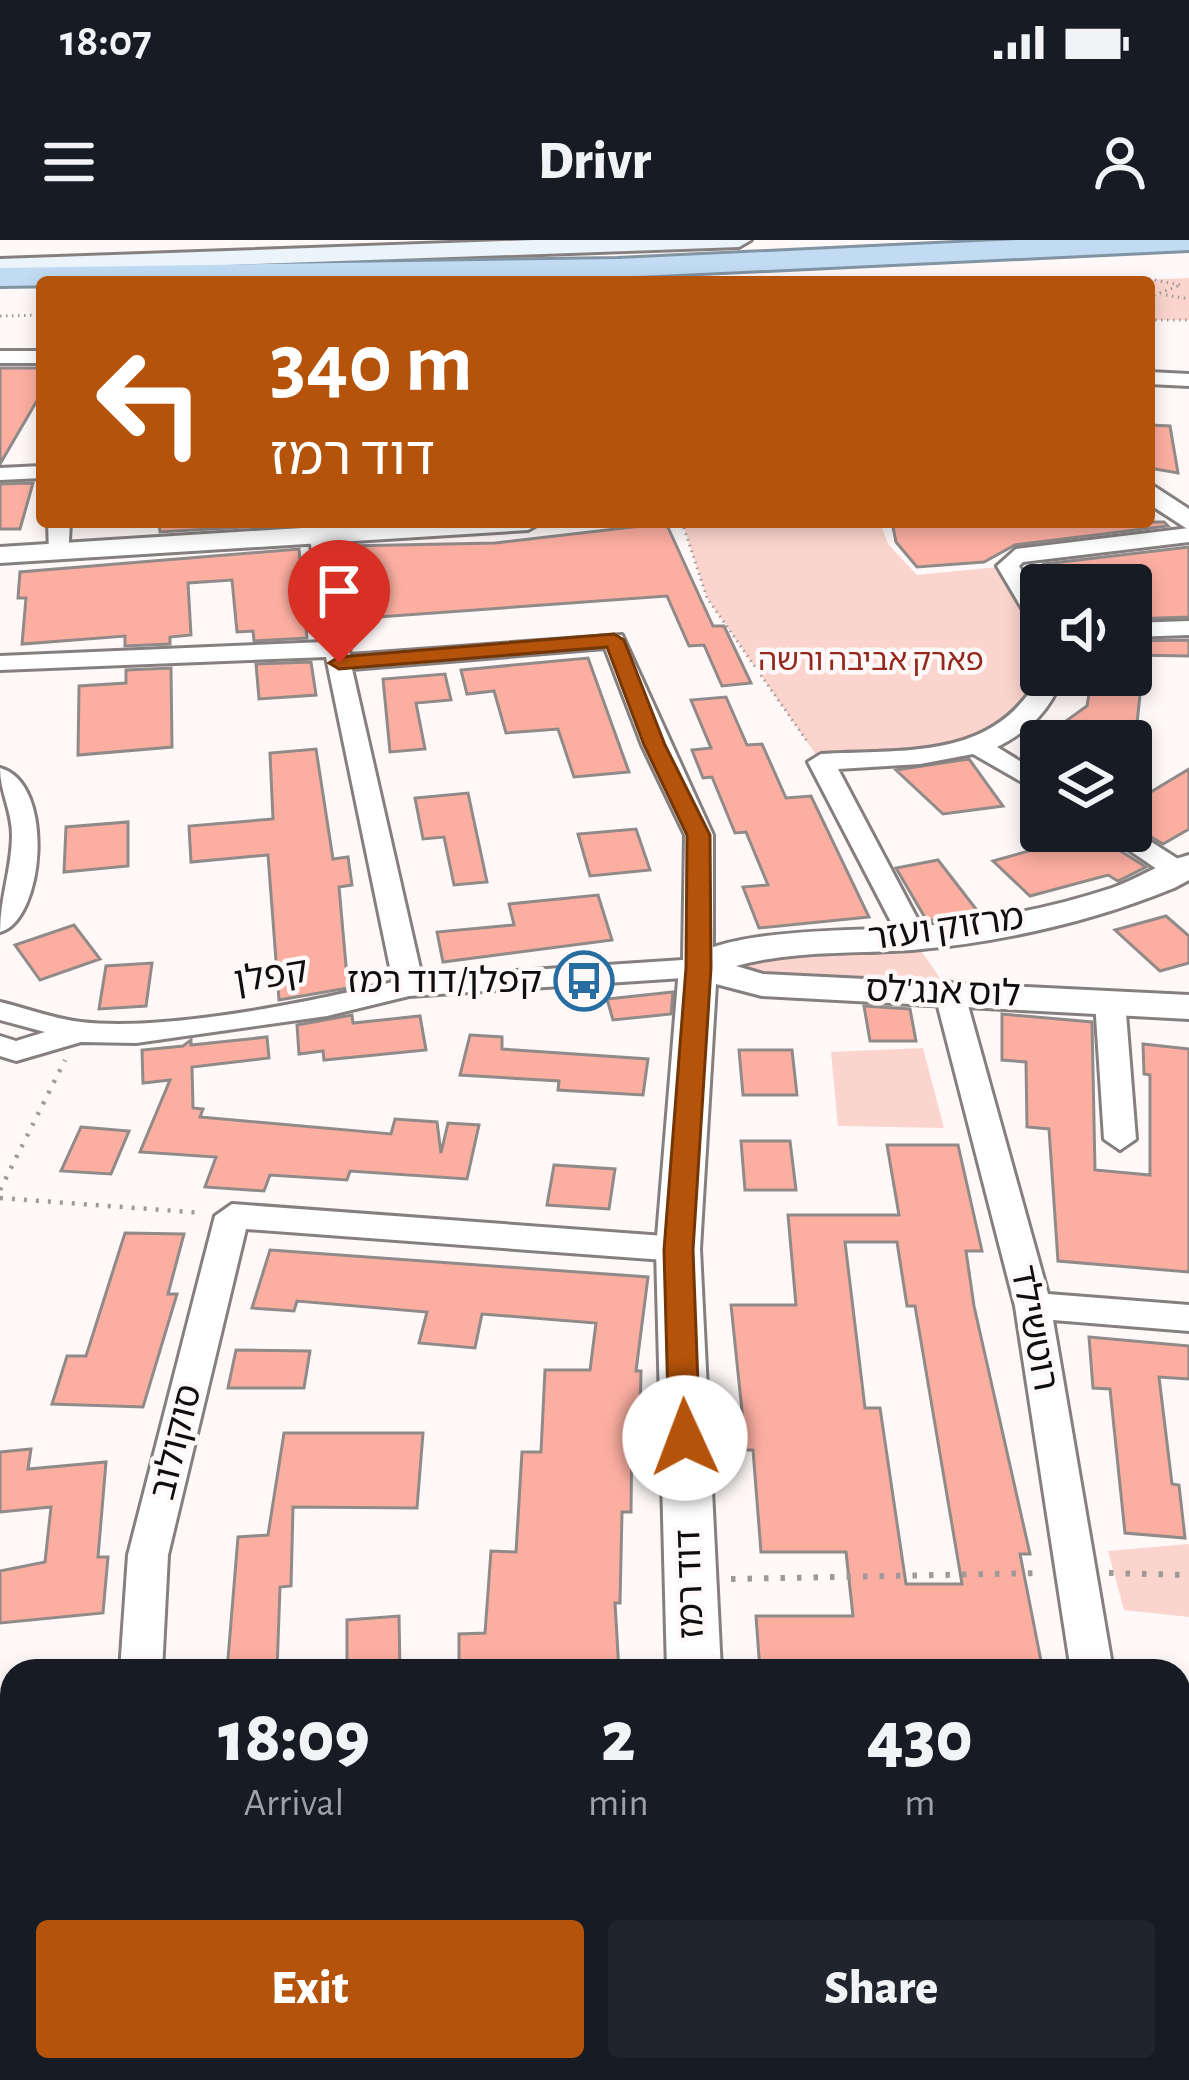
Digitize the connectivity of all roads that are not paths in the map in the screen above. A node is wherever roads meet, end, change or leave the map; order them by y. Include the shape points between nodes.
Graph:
1 (739, 240) edge
2 (962, 240) edge
3 (1189, 241) edge
4 (1186, 267) edge
5 (159, 276) edge
6 (204, 276) edge
7 (319, 276) edge
8 (742, 276) edge
9 (36, 356) edge
10 (0, 357) edge
11 (1155, 379) edge
12 (1187, 387) edge
13 (36, 472) edge
14 (0, 474) edge
15 (1155, 496) edge
16 (1189, 523) edge
17 (59, 528) edge
18 (373, 528) edge
19 (321, 530) edge
20 (1189, 535) edge
21 (60, 553) junction
22 (1, 557) edge
23 (1020, 586) edge
24 (1189, 628) edge
25 (1152, 629) edge
26 (338, 656) junction
27 (0, 664) edge
28 (1039, 696) edge
29 (978, 746) junction
30 (1020, 772) edge
31 (0, 776) edge
32 (1152, 851) edge
33 (1185, 869) edge
34 (0, 923) edge
35 (913, 938) junction
36 (698, 968) junction
37 (409, 987) junction
38 (949, 991) junction
39 (1110, 1001) junction
40 (1182, 1002) edge
41 (0, 1011) edge
42 (79, 1032) junction
43 (0, 1046) edge
44 (1120, 1139) dead end
45 (678, 1250) junction
46 (1034, 1306) junction
47 (1189, 1318) edge
48 (142, 1659) edge
49 (693, 1659) edge
50 (1090, 1659) edge

1 - 5 main road
2 - 6 highway
3 - 7 highway
4 - 8 highway
9 - 10 street
11 - 12 street
13 - 14 street
15 - 16 street
17 - 21 street
18 - 19 street
19 - 21 street
19 - 26 street
20 - 23 street via 1016,556 1008,566
21 - 22 street
24 - 25 street
26 - 27 street
26 - 36 street, דוד רמז via 614,640 699,835
26 - 37 street
28 - 29 street via 1027,716
29 - 30 street
29 - 35 street via 821,762
31 - 34 street via 23,809 25,842 20,882
32 - 33 street
33 - 35 street, מרזוק ועזר via 1104,902
35 - 36 street, מרזוק ועזר via 743,950
35 - 38 street
36 - 37 street, קפלן
36 - 38 street, לוס אנג'לס via 763,985
36 - 45 street, דוד רמז
37 - 42 street, קפלן via 185,1028
38 - 39 street, לוס אנג'לס
38 - 46 street, רוטשילד
39 - 40 street, לוס אנג'לס
39 - 44 street
41 - 42 street, קפלן
42 - 43 street via 16,1051
45 - 48 street, סוקולוב via 232,1216 148,1555
45 - 49 street, דוד רמז
46 - 47 street
46 - 50 street, רוטשילד

